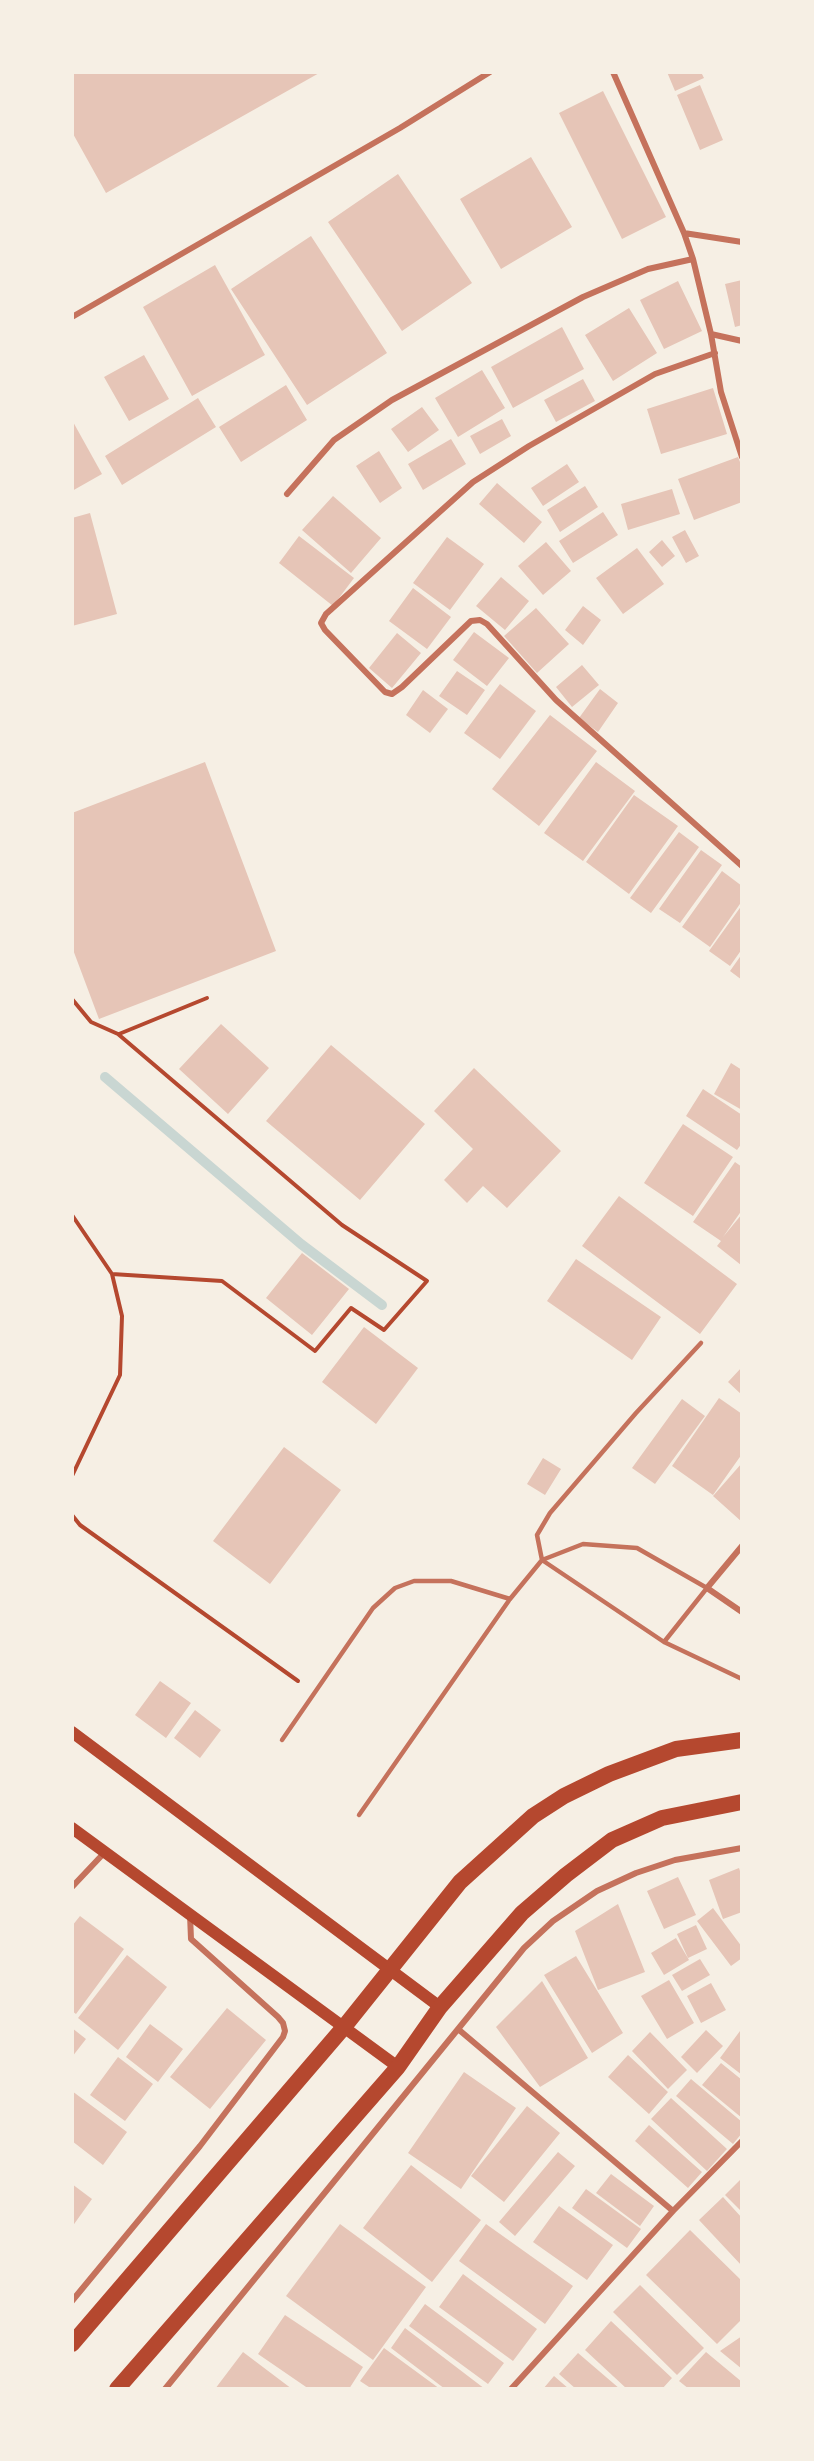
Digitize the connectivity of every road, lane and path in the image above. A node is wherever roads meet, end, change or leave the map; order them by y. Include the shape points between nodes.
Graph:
1 (490, 72) edge
2 (613, 72) edge
3 (684, 233) junction
4 (742, 242) edge
5 (693, 259) junction
6 (72, 316) edge
7 (711, 334) junction
8 (742, 341) edge
9 (715, 353) junction
10 (742, 457) edge
11 (287, 494) dead end
12 (742, 866) edge
13 (207, 998) dead end
14 (72, 999) edge
15 (118, 1034) junction
16 (72, 1215) edge
17 (112, 1274) junction
18 (701, 1343) dead end
19 (72, 1476) edge
20 (72, 1515) edge
21 (742, 1546) edge
22 (542, 1560) junction
23 (707, 1588) junction
24 (510, 1599) junction
25 (742, 1612) edge
26 (664, 1642) junction
27 (742, 1679) edge
28 (315, 1692) junction
29 (72, 1732) edge
30 (282, 1740) dead end
31 (742, 1740) edge
32 (742, 1802) edge
33 (359, 1815) dead end
34 (72, 1828) edge
35 (742, 1848) edge
36 (105, 1852) junction
37 (72, 1887) edge
38 (190, 1914) junction
39 (390, 1969) junction
40 (440, 2007) junction
41 (344, 2027) junction
42 (458, 2029) junction
43 (398, 2067) junction
44 (742, 2141) edge
45 (673, 2211) junction
46 (72, 2301) edge
47 (72, 2344) edge
48 (117, 2389) edge
49 (165, 2389) edge
50 (511, 2389) edge

1 - 6 street
2 - 3 street
3 - 4 street
3 - 5 street
5 - 7 street
5 - 11 street via 648,269 584,297 392,400 334,440
7 - 8 street
7 - 9 street
9 - 10 street via 721,392
9 - 12 street via 655,374 473,482 321,622 385,692 392,694 471,621 487,624 556,700
13 - 15 path
14 - 15 path via 91,1022
15 - 17 path via 342,1225 427,1281 384,1330 351,1308 315,1351 222,1281
16 - 17 path
17 - 19 path via 122,1316 120,1375
18 - 22 lane via 550,1513 537,1535
20 - 28 path via 80,1526
21 - 23 street
22 - 23 lane via 583,1544 637,1548
22 - 24 lane
22 - 26 lane
23 - 25 street
23 - 26 lane
24 - 28 lane via 451,1581 414,1581 395,1588 373,1608
24 - 33 lane
26 - 27 lane
28 - 30 lane
29 - 39 main road
31 - 39 highway via 676,1749 609,1774 556,1801 460,1882
32 - 40 highway via 662,1818 612,1840 522,1913
34 - 36 main road
35 - 42 street via 675,1860 597,1891 553,1921 524,1948
36 - 37 street
36 - 38 main road
38 - 41 main road
38 - 46 street via 191,1939 278,2017 285,2031 200,2146
39 - 40 main road
39 - 41 highway
40 - 43 highway
41 - 43 main road
41 - 47 highway
42 - 45 street
42 - 49 street
43 - 48 highway
44 - 45 street
45 - 50 street

